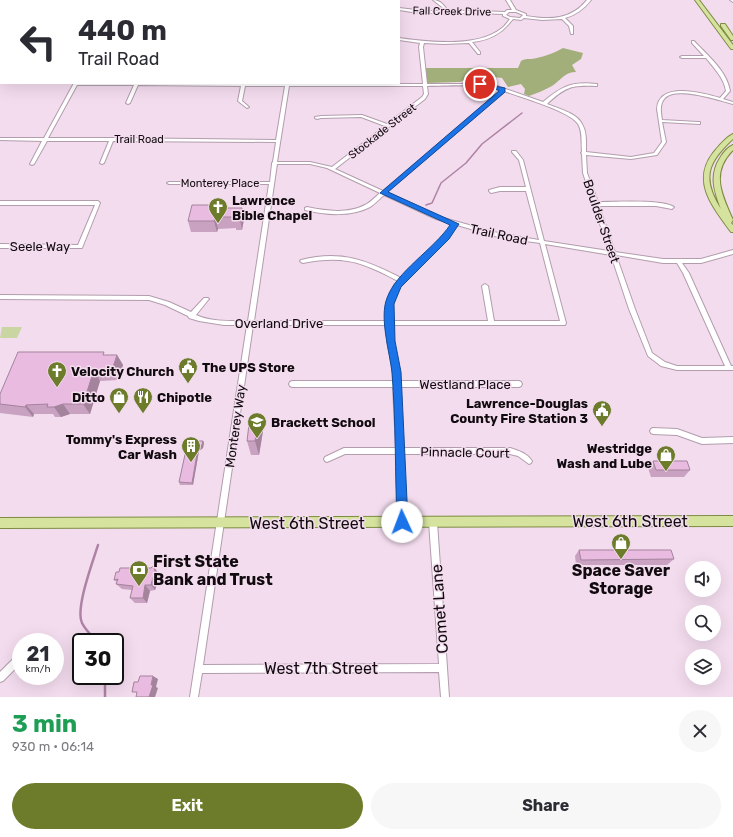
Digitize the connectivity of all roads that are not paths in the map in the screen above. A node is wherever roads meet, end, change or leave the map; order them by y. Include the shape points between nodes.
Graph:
1 (435, 0) edge
2 (508, 0) edge
3 (589, 0) edge
4 (697, 0) edge
5 (704, 0) edge
6 (400, 9) edge
7 (514, 10) junction
8 (447, 12) junction
9 (504, 13) junction
10 (524, 17) junction
11 (564, 18) junction
12 (512, 19) junction
13 (572, 33) dead end
14 (400, 39) edge
15 (733, 39) edge
16 (469, 41) junction
17 (422, 42) junction
18 (693, 42) dead end
19 (733, 48) edge
20 (479, 53) dead end
21 (682, 57) dead end
22 (706, 58) junction
23 (76, 84) edge
24 (136, 84) edge
25 (243, 84) junction
26 (287, 84) edge
27 (424, 84) junction
28 (596, 85) dead end
29 (503, 89) junction
30 (721, 100) junction
31 (128, 103) dead end
32 (733, 103) edge
33 (544, 104) junction
34 (247, 107) dead end
35 (316, 118) dead end
36 (661, 121) junction
37 (698, 123) dead end
38 (388, 126) junction
39 (733, 136) edge
40 (0, 139) edge
41 (45, 139) junction
42 (112, 139) junction
43 (278, 141) junction
44 (733, 147) edge
45 (514, 152) dead end
46 (583, 153) junction
47 (102, 163) dead end
48 (274, 163) junction
49 (32, 164) dead end
50 (332, 169) junction
51 (169, 183) dead end
52 (271, 183) junction
53 (527, 189) junction
54 (491, 191) dead end
55 (383, 193) junction
56 (0, 203) edge
57 (596, 204) junction
58 (672, 207) dead end
59 (307, 209) dead end
60 (455, 224) junction
61 (733, 229) edge
62 (542, 243) junction
63 (0, 246) edge
64 (733, 252) edge
65 (613, 253) junction
66 (304, 261) dead end
67 (679, 262) junction
68 (402, 281) junction
69 (485, 286) dead end
70 (0, 297) edge
71 (206, 300) dead end
72 (191, 316) junction
73 (491, 322) junction
74 (250, 323) junction
75 (390, 323) junction
76 (731, 368) edge
77 (292, 384) dead end
78 (397, 384) junction
79 (518, 384) dead end
80 (653, 431) dead end
81 (733, 440) edge
82 (400, 451) junction
83 (327, 459) dead end
84 (528, 461) dead end
85 (733, 521) edge
86 (402, 522) junction
87 (433, 522) junction
88 (0, 523) edge
89 (221, 523) junction
90 (12, 666) edge
91 (443, 668) junction
92 (199, 669) junction
93 (0, 678) edge
94 (194, 697) edge
95 (445, 697) edge

1 - 8 street
2 - 7 street
3 - 11 street via 578,13
4 - 19 main road
5 - 15 main road
6 - 8 street, Fall Creek Drive via 426,13
7 - 9 street
7 - 10 street via 522,13
8 - 9 street, Fall Creek Drive
9 - 12 street
10 - 11 street
10 - 12 street
11 - 13 street via 571,26
12 - 16 street via 506,27 496,33
14 - 17 street
16 - 17 street
16 - 20 street
17 - 27 street, Stockade Street via 420,47
18 - 22 street
21 - 22 street
22 - 30 street via 728,88
23 - 24 street, Boulder Street
23 - 41 street
24 - 25 street, Boulder Street
24 - 31 street
25 - 26 street, Boulder Street
25 - 34 street via 240,101
26 - 27 street, Boulder Street
26 - 43 street, Monterey Way
27 - 29 street, Boulder Street via 480,84
27 - 38 street, Stockade Street via 426,94 423,99
28 - 33 street via 575,84 564,87
29 - 33 street, Boulder Street
29 - 55 street
30 - 32 street
30 - 36 street via 695,93 670,95 660,103
33 - 46 street, Boulder Street via 578,120 583,132
35 - 38 street via 362,116
36 - 37 street
36 - 46 street via 664,142 655,154 631,158
38 - 50 street, Stockade Street
39 - 61 main road via 714,153 706,174 711,198
40 - 41 street, Trail Road
41 - 42 street, Trail Road
41 - 49 street
42 - 43 street, Trail Road
42 - 47 street
43 - 48 street, Monterey Way
44 - 61 main road via 720,162 716,177
45 - 53 street via 521,160
46 - 57 street, Boulder Street via 585,173
48 - 50 street, Trail Road via 310,163
48 - 52 street, Monterey Way
50 - 55 street, Trail Road
51 - 52 street, Monterey Place
52 - 74 street, Monterey Way
53 - 54 street
53 - 62 street
55 - 59 street via 369,205 355,211 318,212
55 - 60 street, Trail Road
56 - 63 street, Seele Way via 98,203 80,246
57 - 58 street via 656,204
57 - 65 street, Boulder Street
60 - 62 street, Trail Road
60 - 68 street via 446,238
62 - 65 street, Trail Road
62 - 73 street, Overland Drive via 563,323
64 - 67 street, Trail Road via 714,259
65 - 67 street, Trail Road
65 - 76 street, Boulder Street via 647,349 654,358 677,368
66 - 68 street via 345,258 359,260
67 - 76 street
68 - 75 street via 391,298
69 - 73 street
70 - 72 street, Overland Drive via 149,298 168,302
71 - 72 street
72 - 74 street, Overland Drive via 215,322
73 - 75 street, Overland Drive
74 - 75 street, Overland Drive
74 - 89 street, Monterey Way
75 - 78 street via 390,341
77 - 78 street, Westland Place
78 - 79 street, Westland Place
78 - 82 street
80 - 81 street via 677,432 702,441
82 - 83 street, Pinnacle Court via 344,451
82 - 84 street, Pinnacle Court via 510,451 520,454
82 - 86 street
85 - 87 main road, West 6th Street
86 - 87 main road, West 6th Street
86 - 89 main road, West 6th Street
87 - 91 street, Comet Lane
88 - 89 main road, West 6th Street
89 - 92 street, Monterey Way
90 - 93 street
91 - 92 street, West 7th Street
91 - 95 street, Comet Lane
92 - 94 street, Monterey Way

